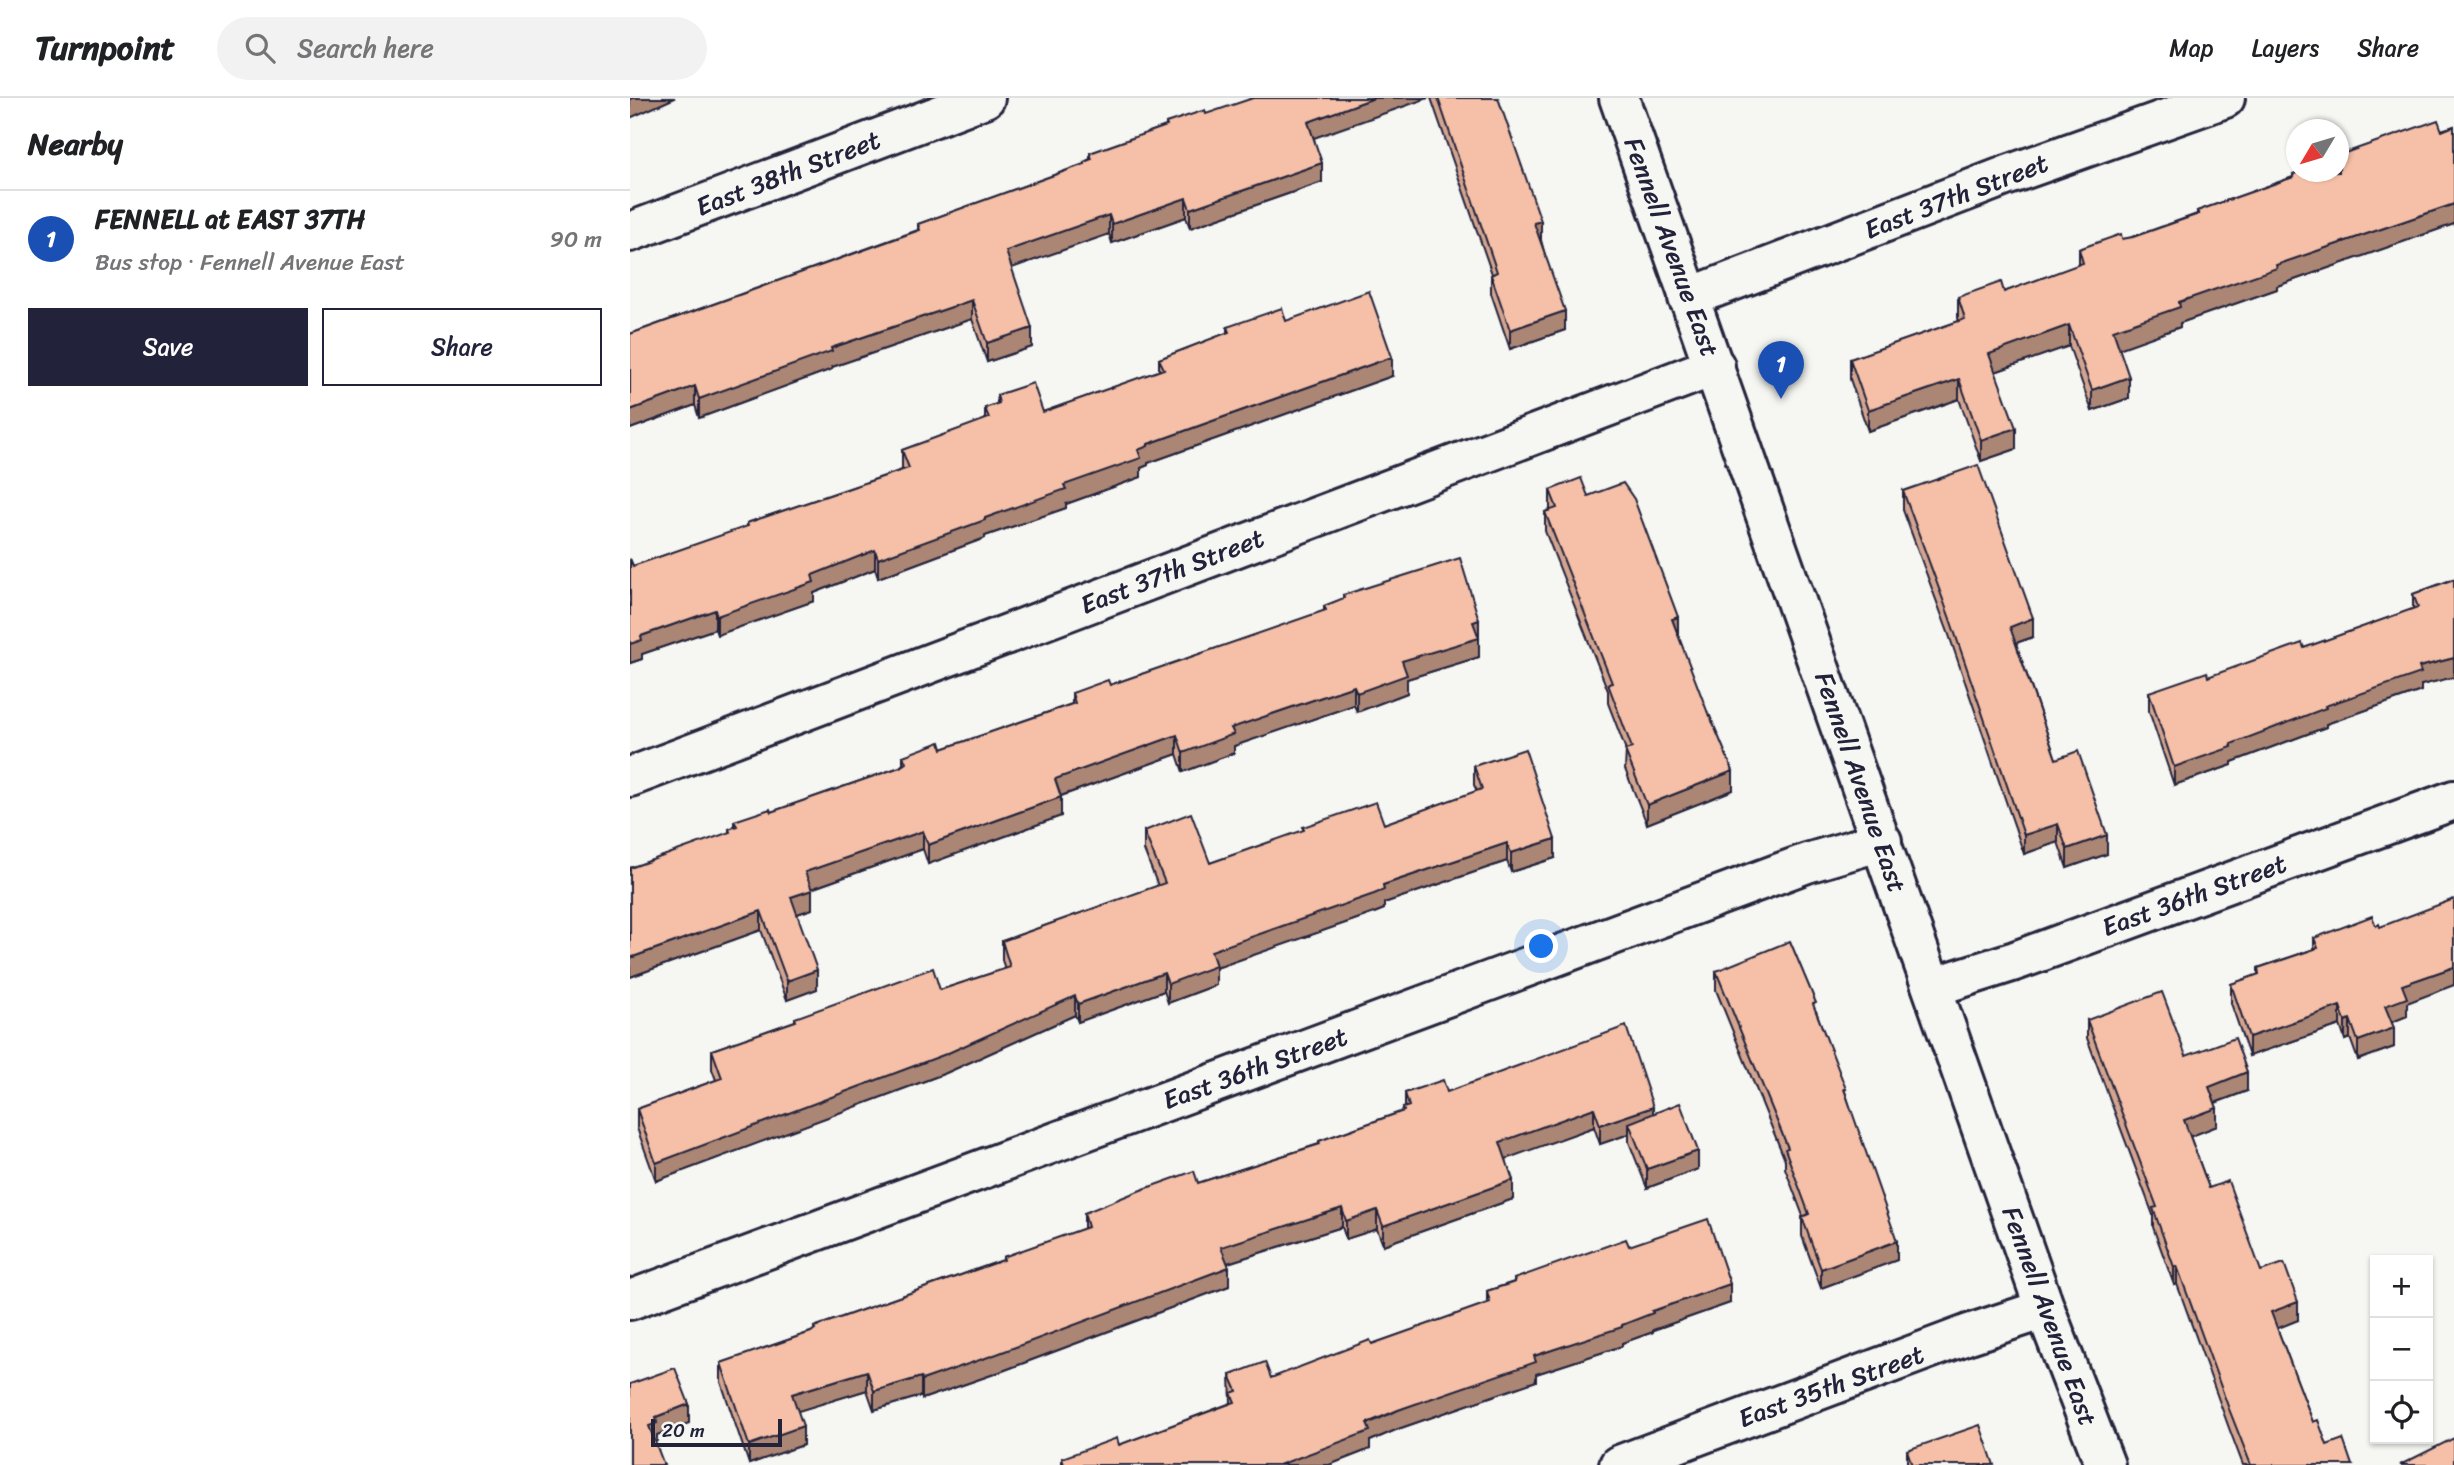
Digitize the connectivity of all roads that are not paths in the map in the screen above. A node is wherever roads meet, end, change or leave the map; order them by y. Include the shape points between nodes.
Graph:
1 (985, 98) edge
2 (1619, 98) edge
3 (2225, 98) edge
4 (630, 232) edge
5 (1688, 298) junction
6 (1715, 366) junction
7 (630, 777) edge
8 (2454, 800) edge
9 (1882, 841) junction
10 (1933, 987) junction
11 (630, 1300) edge
12 (2045, 1308) junction
13 (1619, 1465) edge
14 (2105, 1465) edge

1 - 4 street, East 38th Street
2 - 5 street, Fennell Avenue East
3 - 5 street, East 37th Street via 2008,175
5 - 6 street, Fennell Avenue East
6 - 7 street, East 37th Street
6 - 9 street, Fennell Avenue East
8 - 10 street, East 36th Street
9 - 10 street, Fennell Avenue East
9 - 11 street, East 36th Street via 1794,868
10 - 12 street, Fennell Avenue East
12 - 13 street, East 35th Street
12 - 14 street, Fennell Avenue East

